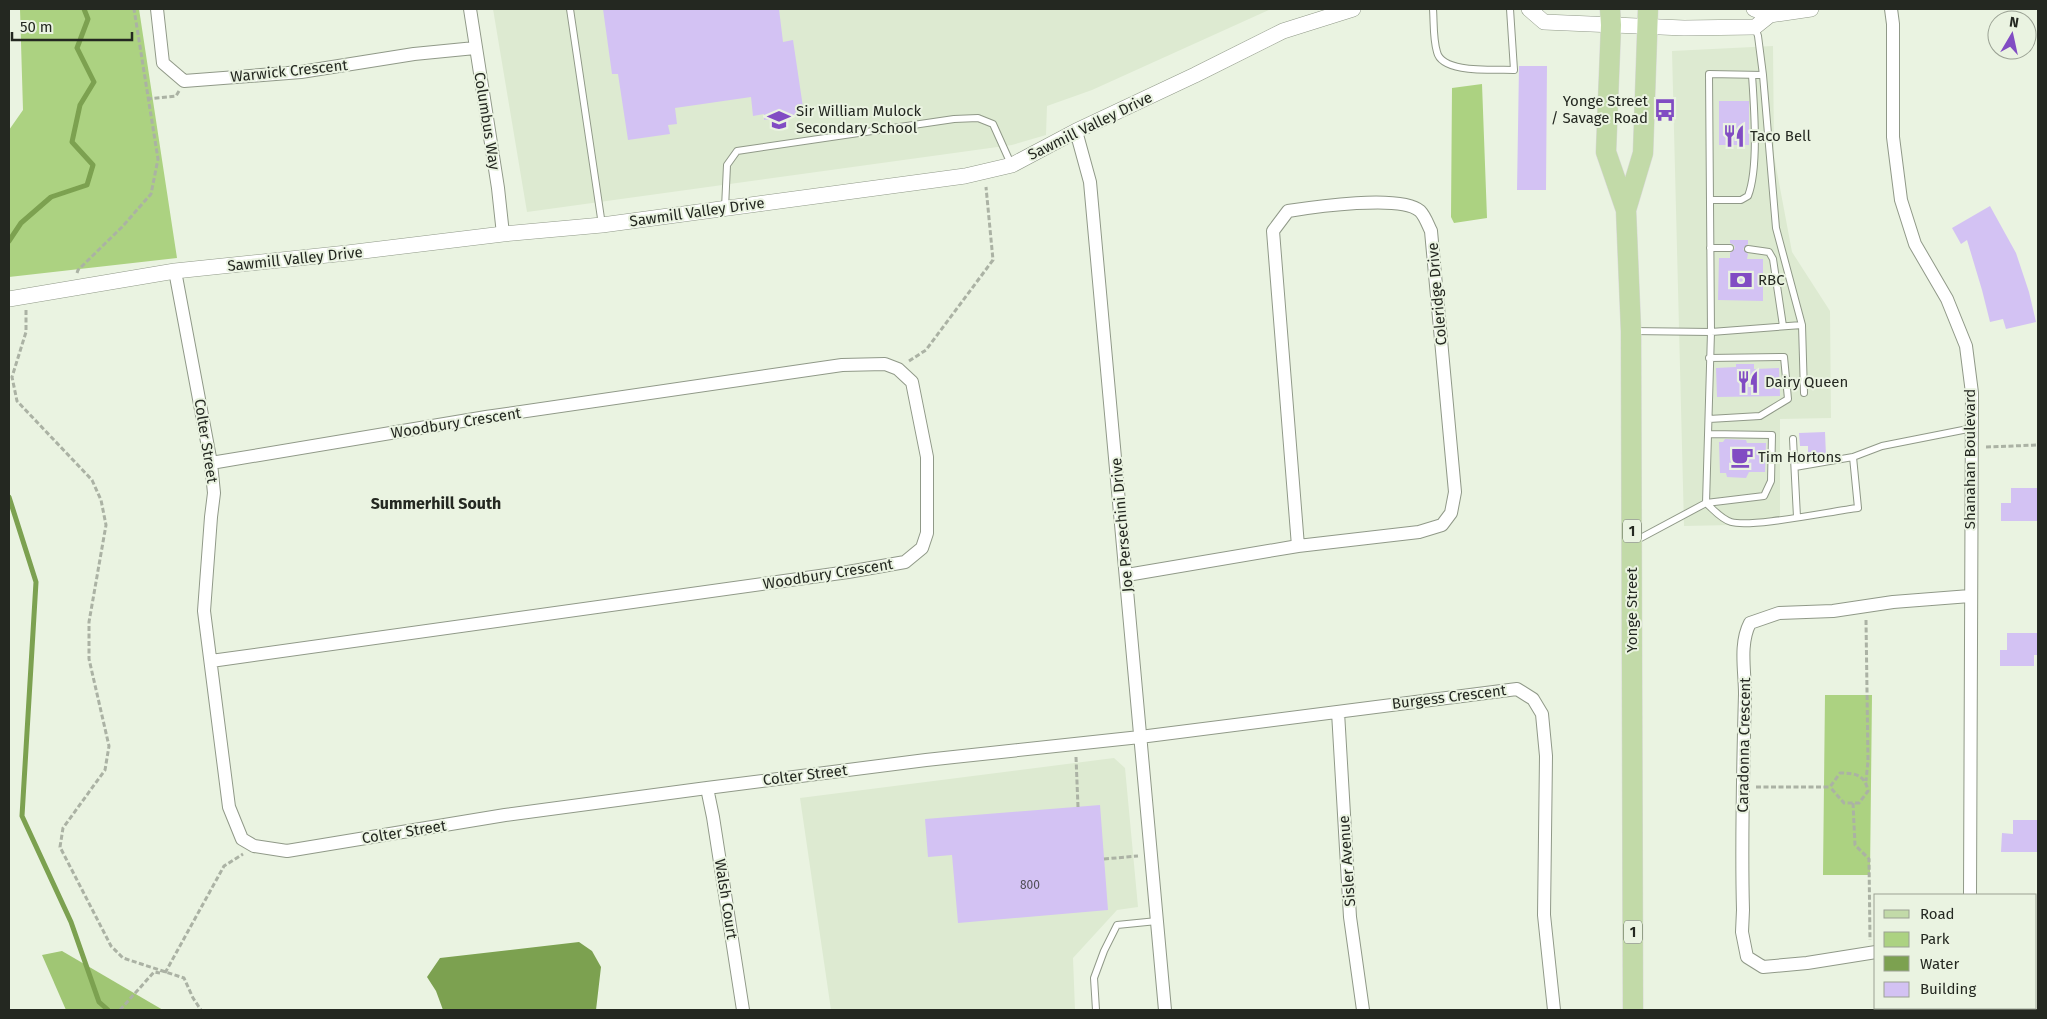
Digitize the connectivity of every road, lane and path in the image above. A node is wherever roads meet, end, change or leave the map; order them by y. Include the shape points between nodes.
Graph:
1 (134, 9) edge
2 (158, 9) edge
3 (470, 9) edge
4 (570, 9) edge
5 (1353, 9) edge
6 (1433, 9) edge
7 (1510, 9) edge
8 (1529, 9) edge
9 (1754, 9) edge
10 (1811, 9) edge
11 (1891, 9) edge
12 (1770, 15) junction
13 (1611, 17) edge
14 (1648, 18) edge
15 (1755, 28) junction
16 (475, 48) junction
17 (1763, 74) junction
18 (1752, 75) junction
19 (184, 81) junction
20 (148, 99) junction
21 (1076, 131) junction
22 (1012, 165) junction
23 (985, 171) junction
24 (1710, 200) junction
25 (726, 208) junction
26 (1626, 210) junction
27 (602, 225) junction
28 (503, 234) junction
29 (1710, 248) junction
30 (1730, 248) dead end
31 (1748, 249) dead end
32 (175, 271) junction
33 (71, 288) junction
34 (26, 297) junction
35 (9, 299) edge
36 (1802, 325) junction
37 (1783, 326) junction
38 (1631, 330) junction
39 (1711, 332) junction
40 (1710, 358) junction
41 (898, 369) junction
42 (1804, 393) dead end
43 (1709, 420) junction
44 (1973, 428) junction
45 (1709, 434) junction
46 (1793, 439) dead end
47 (2038, 445) edge
48 (1972, 447) junction
49 (1854, 457) junction
50 (211, 463) junction
51 (1795, 467) junction
52 (1706, 503) junction
53 (1797, 516) junction
54 (1632, 542) junction
55 (1298, 546) junction
56 (1127, 576) junction
57 (1970, 596) junction
58 (1866, 607) junction
59 (211, 660) junction
60 (1338, 712) junction
61 (1140, 737) junction
62 (1075, 744) junction
63 (1866, 781) junction
64 (1743, 787) junction
65 (1830, 787) junction
66 (707, 788) junction
67 (1853, 803) junction
68 (1078, 806) dead end
69 (254, 846) junction
70 (1151, 855) junction
71 (1104, 859) dead end
72 (1970, 894) edge
73 (1157, 921) junction
74 (1873, 952) edge
75 (165, 973) junction
76 (120, 1010) edge
77 (201, 1010) edge
78 (743, 1010) edge
79 (1096, 1010) edge
80 (1165, 1010) edge
81 (1363, 1010) edge
82 (1554, 1010) edge
83 (1633, 1010) edge

1 - 20 path
2 - 19 street via 163,63
3 - 16 street, Columbus Way
4 - 27 lane
5 - 21 street, Sawmill Valley Drive via 1283,31
6 - 7 lane via 1437,54 1444,63 1462,68 1514,70
8 - 13 street via 1544,22
9 - 12 street
10 - 12 street
11 - 44 street, Shanahan Boulevard via 1893,137 1901,200 1915,244 1947,299 1966,346
12 - 15 street
13 - 14 street
13 - 26 main road, Yonge Street / 1 via 1606,152
14 - 15 street
14 - 26 main road, Yonge Street / 1 via 1643,153
15 - 17 lane
16 - 19 street, Warwick Crescent via 301,72
16 - 28 street, Columbus Way
17 - 18 lane
17 - 36 lane via 1776,228
18 - 24 lane via 1754,142 1751,188 1748,196 1741,200
18 - 24 lane via 1709,74
19 - 20 path via 176,96
20 - 33 path via 158,159 151,194 78,270
21 - 22 street, Sawmill Valley Drive
21 - 56 street, Joe Persechini Drive via 1090,182
22 - 23 street, Sawmill Valley Drive
22 - 25 lane via 993,124 978,118 836,136 737,151 727,165
23 - 25 street, Sawmill Valley Drive
23 - 41 path via 994,260 926,350
24 - 29 lane
25 - 27 street, Sawmill Valley Drive
26 - 38 main road, Yonge Street / 1
27 - 28 street, Sawmill Valley Drive
28 - 32 street, Sawmill Valley Drive
29 - 30 lane
29 - 39 lane
31 - 37 lane via 1769,252 1773,259
32 - 33 street, Sawmill Valley Drive
32 - 50 street, Colter Street
33 - 34 street, Sawmill Valley Drive
34 - 35 street, Sawmill Valley Drive
34 - 75 path via 26,332 12,377 17,401 92,480 101,500 106,525 89,622 89,659 109,746 105,770 63,828 60,847 111,946 123,958
36 - 37 lane
36 - 42 lane
37 - 39 lane
38 - 39 lane
38 - 54 main road, Yonge Street / 1
39 - 40 lane
40 - 43 lane
40 - 43 lane via 1784,357 1788,400 1760,416
41 - 50 street, Woodbury Crescent via 885,364 842,365 486,417
41 - 59 street, Woodbury Crescent via 912,382 927,457 927,533 922,548 904,562
43 - 45 lane
44 - 48 street, Shanahan Boulevard
44 - 49 lane via 1882,446
45 - 52 lane
45 - 52 lane via 1772,435 1771,481 1764,496
46 - 51 lane
47 - 48 path
48 - 57 street, Shanahan Boulevard
49 - 51 lane
49 - 53 lane via 1858,508
50 - 59 street, Colter Street via 214,493 204,611
51 - 53 lane
52 - 53 lane via 1722,518 1732,522 1750,523
52 - 54 lane
54 - 83 main road, Yonge Street / 1
55 - 55 street, Coleridge Drive via 1419,532 1442,525 1451,513 1455,492 1432,231 1419,210 1408,206 1382,202 1288,211 1273,230
55 - 56 street, Coleridge Drive
56 - 61 street, Joe Persechini Drive
57 - 58 street, Caradonna Crescent
57 - 72 street, Shanahan Boulevard
58 - 63 path
58 - 64 street, Caradonna Crescent via 1779,613 1750,623 1744,648
59 - 69 street, Colter Street via 229,807 242,839
60 - 61 street, Burgess Crescent
60 - 81 street, Sisler Avenue via 1350,917
60 - 82 street, Burgess Crescent via 1509,689 1517,689 1533,699 1542,714 1546,756 1544,915
61 - 62 street, Colter Street
61 - 70 street, Joe Persechini Drive
62 - 66 street, Colter Street
62 - 68 path
63 - 65 path via 1856,773 1840,773
63 - 67 path via 1868,792 1859,803
64 - 65 path
64 - 74 street, Caradonna Crescent via 1742,932 1747,957 1763,968
65 - 67 path via 1844,803
66 - 69 street, Colter Street via 505,815 286,851
66 - 78 street, Walsh Court
67 - 74 path via 1855,845 1869,859
69 - 75 path via 224,866
70 - 71 path
70 - 73 street, Joe Persechini Drive
73 - 79 lane via 1117,925 1094,978
73 - 80 street, Joe Persechini Drive
75 - 76 path via 154,972
75 - 77 path via 184,978

